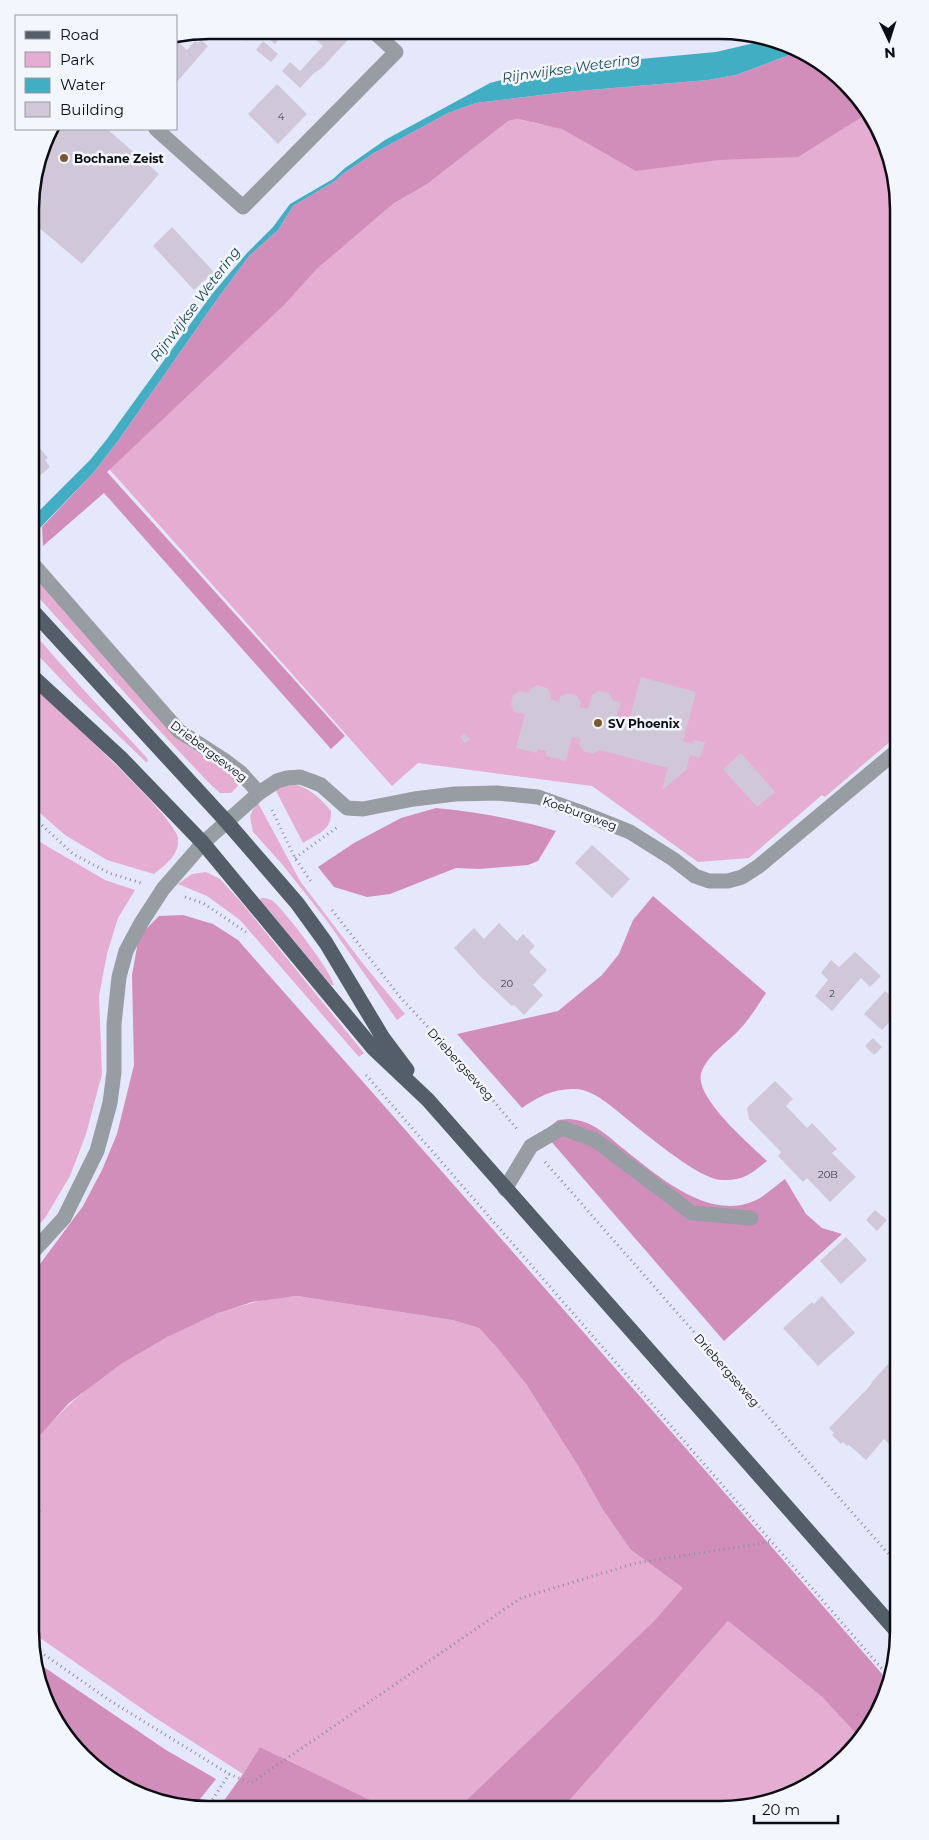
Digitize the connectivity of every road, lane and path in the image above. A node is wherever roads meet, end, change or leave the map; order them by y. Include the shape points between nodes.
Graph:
1 (382, 39) edge
2 (157, 130) edge
3 (39, 571) edge
4 (39, 617) edge
5 (39, 682) edge
6 (890, 756) edge
7 (259, 793) junction
8 (347, 808) junction
9 (226, 821) junction
10 (39, 822) edge
11 (203, 843) junction
12 (294, 858) junction
13 (162, 889) junction
14 (317, 890) dead end
15 (328, 905) dead end
16 (249, 934) dead end
17 (360, 1068) dead end
18 (428, 1100) junction
19 (531, 1146) junction
20 (505, 1189) junction
21 (751, 1218) dead end
22 (39, 1245) edge
23 (771, 1542) junction
24 (890, 1556) edge
25 (890, 1624) edge
26 (40, 1652) edge
27 (885, 1672) edge
28 (229, 1774) junction
29 (212, 1801) edge

1 - 2 street via 396,52 243,207
3 - 7 street, Driebergseweg via 179,731 242,773
4 - 9 main road
5 - 11 main road via 121,758
6 - 8 street, Koeburgweg via 759,866 728,881 709,881 695,876 630,832 538,797 497,793 455,794 414,798 363,809
7 - 8 street via 277,781 300,777 321,785
7 - 9 street
7 - 12 path via 271,808
8 - 12 path via 336,828
9 - 11 street
9 - 18 main road via 297,903 326,943 383,1038
10 - 13 path via 73,854 109,873
11 - 13 street
11 - 18 main road via 373,1048
12 - 14 path
13 - 16 path via 203,903
13 - 22 street via 126,952 119,977 114,1024 114,1072 110,1103 97,1151 64,1218
15 - 19 path, Driebergseweg via 400,998 465,1067
17 - 23 path
18 - 20 main road
19 - 20 street
19 - 21 street via 562,1128 595,1140 692,1213
19 - 24 path, Driebergseweg
20 - 25 main road
23 - 27 path
23 - 28 path via 636,1563 522,1598 251,1783
26 - 28 path via 109,1700
28 - 29 path

